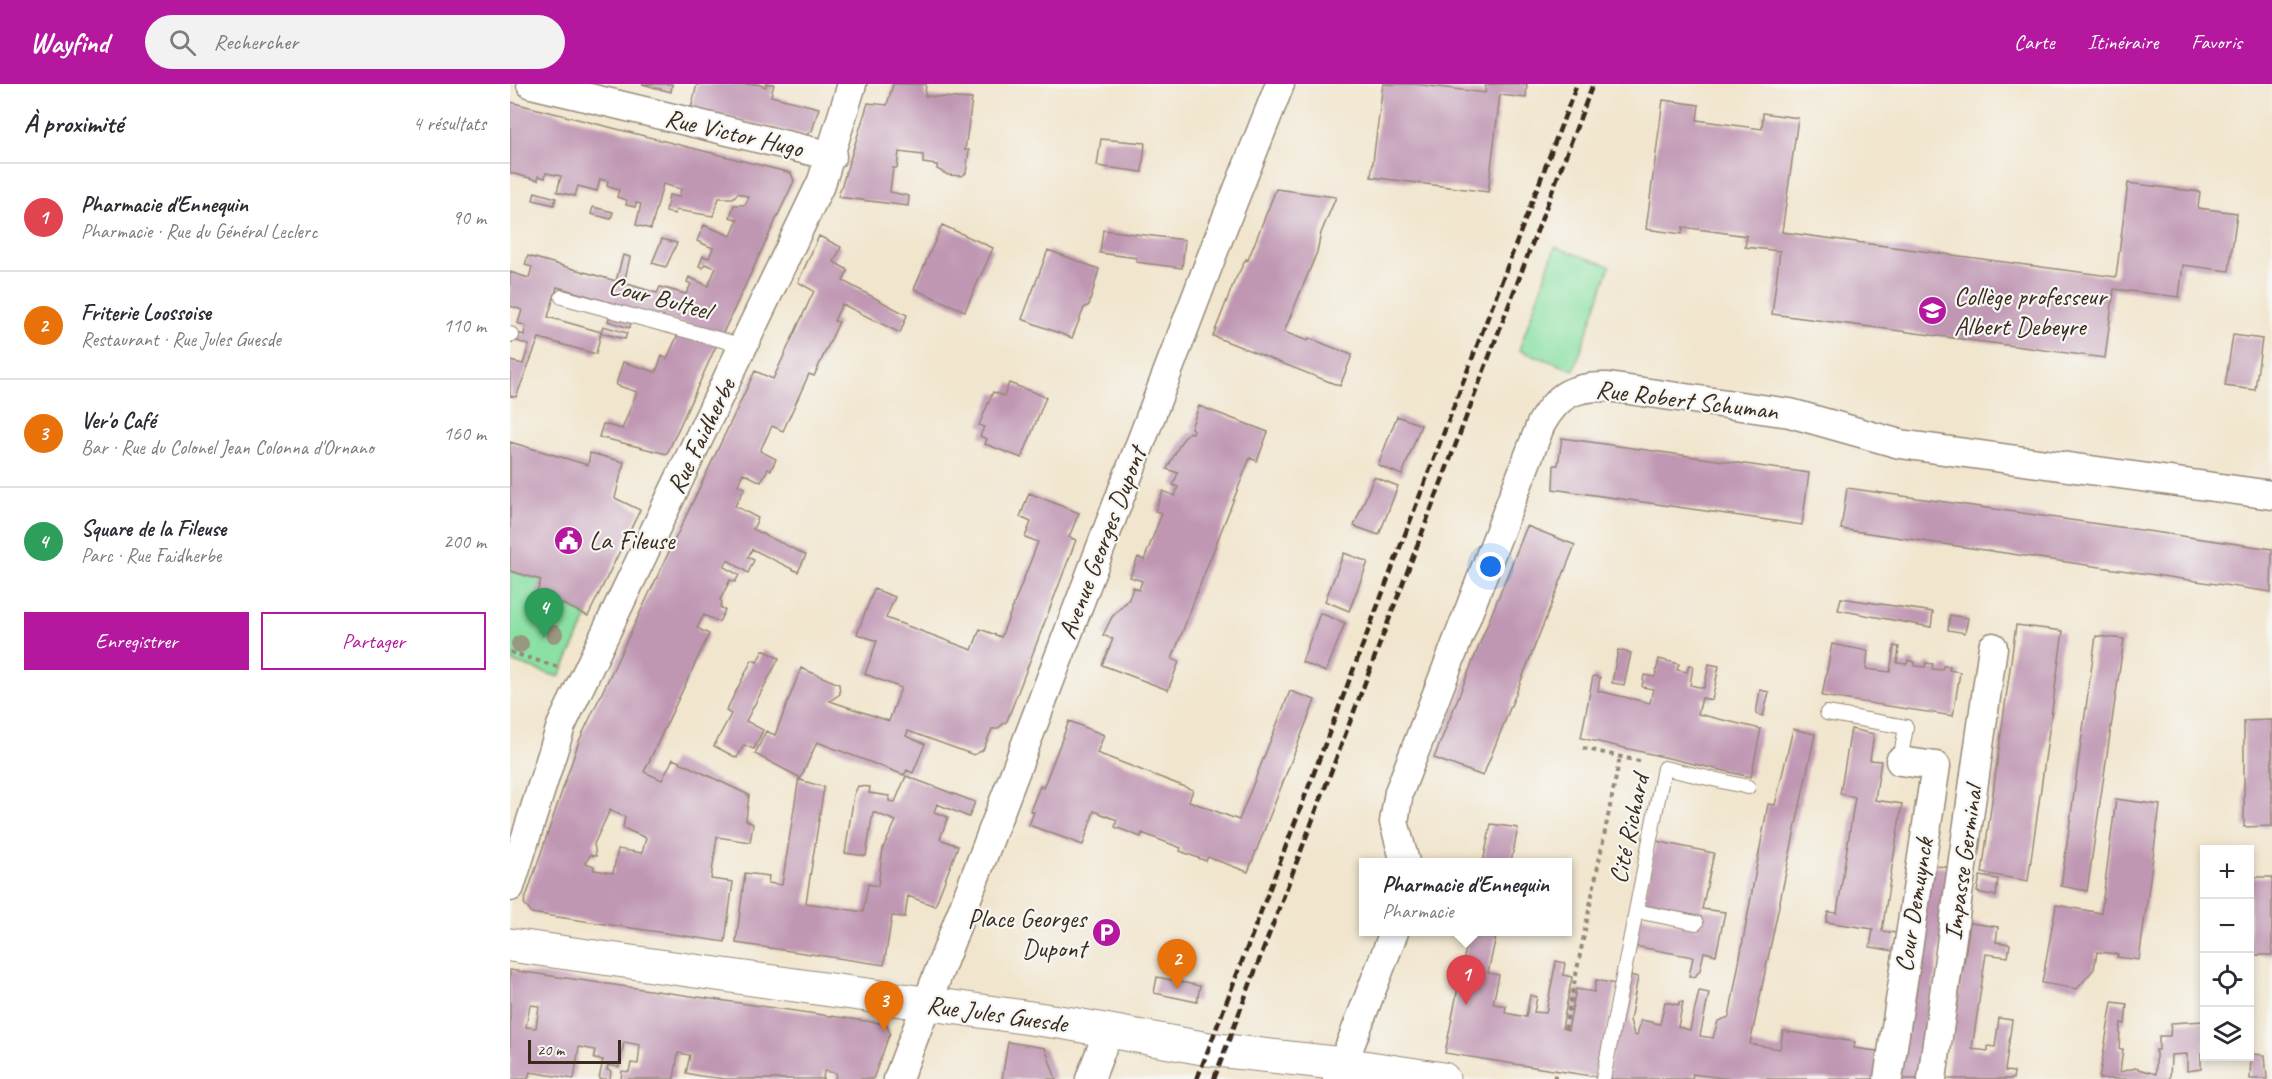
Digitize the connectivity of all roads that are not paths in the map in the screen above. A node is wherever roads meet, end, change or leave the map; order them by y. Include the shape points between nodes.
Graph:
1 (531, 84) edge
2 (852, 84) edge
3 (1280, 84) edge
4 (832, 156) junction
5 (562, 297) dead end
6 (744, 346) junction
7 (2272, 495) edge
8 (1993, 647) dead end
9 (1827, 713) dead end
10 (1900, 760) joint
11 (1748, 787) dead end
12 (1404, 858) edge
13 (510, 887) edge
14 (1636, 911) junction
15 (1696, 923) dead end
16 (1392, 936) edge
17 (510, 945) edge
18 (926, 1004) junction
19 (1108, 1032) junction
20 (1340, 1072) edge
21 (898, 1079) edge
22 (1090, 1079) edge
23 (1443, 1079) edge
24 (1603, 1079) edge
25 (1887, 1079) edge
26 (1932, 1079) edge

1 - 4 street, Rue Victor Hugo
2 - 4 street, Rue Faidherbe
3 - 18 street, Avenue Georges Dupont
4 - 6 street, Rue Faidherbe
5 - 6 lane, Cour Bulteel
6 - 13 street, Rue Faidherbe via 561,726
7 - 12 street, Rue Robert Schuman via 1900,444 1758,407 1608,387 1587,386 1574,391 1560,399 1541,424 1399,792 1394,822
8 - 26 street, Impasse Germinal
9 - 10 lane via 1906,727
10 - 25 street, Cour Demuynck via 1936,766
11 - 14 lane, Cité Richard via 1664,768
14 - 15 lane, Cité Richard
14 - 24 lane, Cité Richard
16 - 20 street
17 - 18 street, Rue Jules Guesde
18 - 19 street, Rue Jules Guesde
18 - 21 street, Avenue Georges Dupont
19 - 20 street, Rue Jules Guesde via 1253,1056 1305,1060
19 - 22 street
20 - 23 street, Rue Jules Guesde

